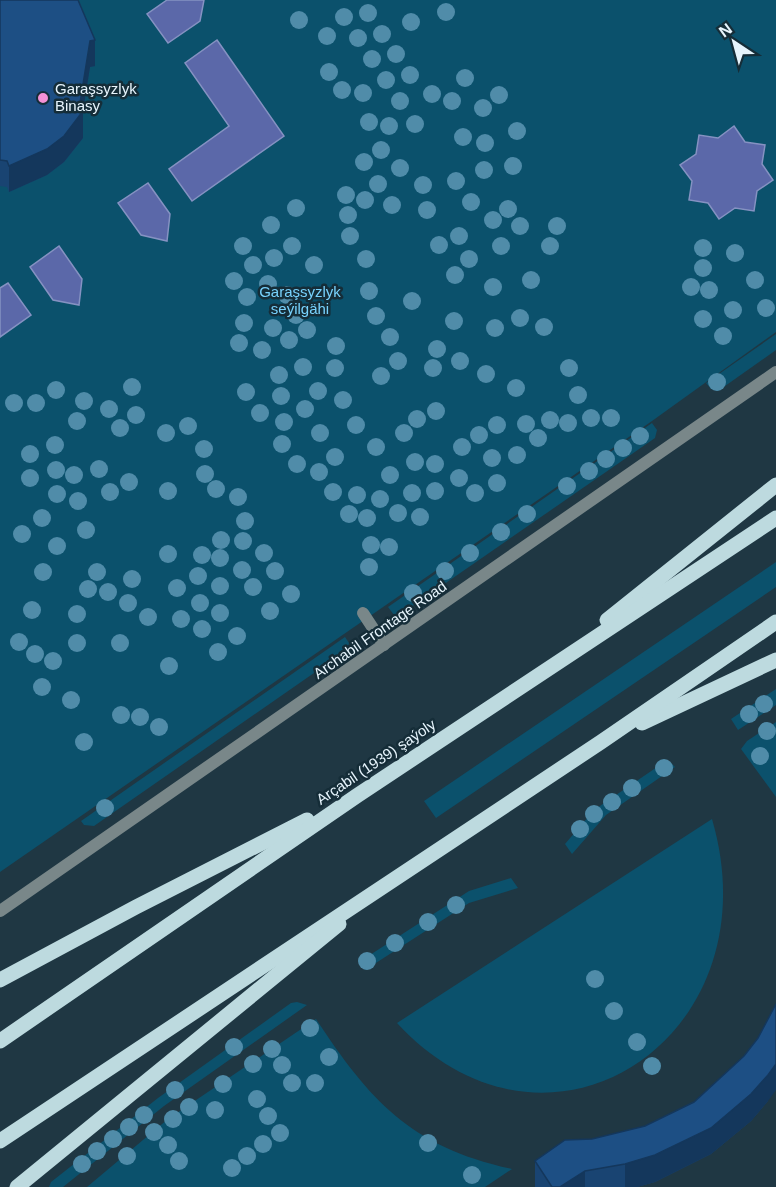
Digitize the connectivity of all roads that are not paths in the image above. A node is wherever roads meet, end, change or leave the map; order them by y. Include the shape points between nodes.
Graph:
1 (776, 372) edge
2 (776, 485) edge
3 (776, 518) edge
4 (363, 613) dead end
5 (776, 622) edge
6 (384, 645) junction
7 (776, 660) edge
8 (542, 673) junction
9 (601, 742) junction
10 (358, 795) junction
11 (412, 865) junction
12 (0, 911) edge
13 (0, 981) edge
14 (0, 1041) edge
15 (0, 1141) edge
16 (17, 1187) edge

1 - 6 street, Archabil Frontage Road
2 - 8 main road
3 - 8 main road, Arçabil (1939) şaýoly
4 - 6 street
5 - 9 main road
6 - 12 street, Archabil Frontage Road
7 - 9 main road
8 - 10 main road, Arçabil (1939) şaýoly
9 - 11 main road
10 - 13 main road via 135,907
10 - 14 main road, Arçabil (1939) şaýoly
11 - 15 main road
11 - 16 main road

